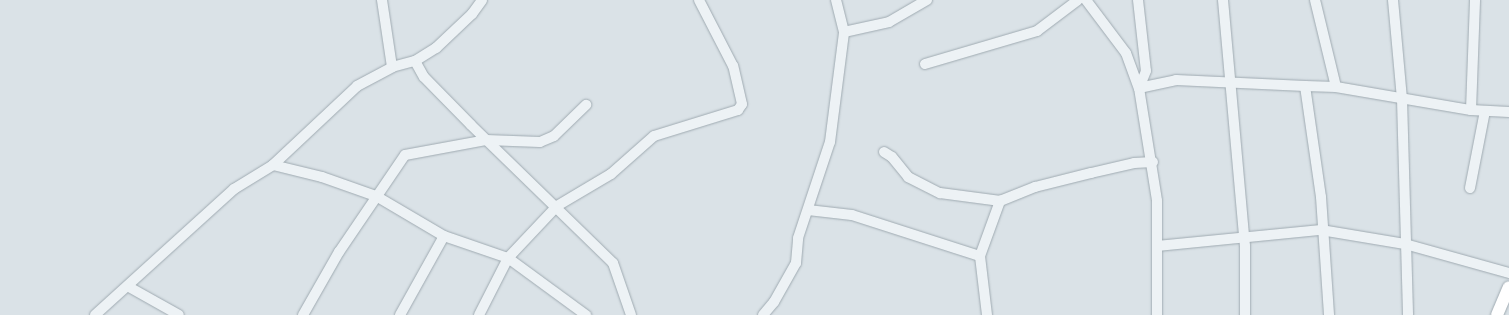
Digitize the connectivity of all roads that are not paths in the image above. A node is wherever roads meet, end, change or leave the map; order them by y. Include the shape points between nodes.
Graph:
1 (382, 0) edge
2 (482, 0) edge
3 (699, 0) edge
4 (836, 0) edge
5 (926, 0) edge
6 (1078, 0) edge
7 (1086, 0) edge
8 (1138, 0) edge
9 (1223, 0) edge
10 (1315, 0) edge
11 (1393, 0) edge
12 (1475, 0) edge
13 (844, 32) junction
14 (415, 61) junction
15 (925, 64) dead end
16 (392, 67) junction
17 (1232, 82) junction
18 (1305, 86) junction
19 (1336, 87) junction
20 (1139, 88) junction
21 (1402, 99) junction
22 (586, 105) dead end
23 (1471, 110) junction
24 (1485, 111) junction
25 (1509, 112) edge
26 (486, 140) junction
27 (884, 152) dead end
28 (1153, 162) junction
29 (273, 165) junction
30 (1470, 188) dead end
31 (376, 196) junction
32 (1000, 201) junction
33 (557, 206) junction
34 (808, 210) junction
35 (1321, 230) junction
36 (444, 236) junction
37 (1244, 237) junction
38 (1405, 244) junction
39 (1157, 246) junction
40 (980, 256) junction
41 (508, 258) junction
42 (1509, 273) edge
43 (129, 287) junction
44 (1509, 287) edge
45 (95, 315) edge
46 (179, 315) edge
47 (303, 315) edge
48 (400, 315) edge
49 (480, 315) edge
50 (586, 315) edge
51 (631, 315) edge
52 (763, 315) edge
53 (987, 315) edge
54 (1157, 315) edge
55 (1245, 315) edge
56 (1329, 315) edge
57 (1408, 315) edge
58 (1497, 315) edge

1 - 16 street
2 - 14 street via 472,14 436,48
3 - 33 street via 733,66 742,104 738,110 654,136 611,174
4 - 13 street
5 - 13 street via 889,22
6 - 15 street via 1037,31
7 - 20 street via 1126,53
8 - 20 street via 1146,71
9 - 17 street
10 - 19 street
11 - 21 street
12 - 23 street
13 - 34 street via 830,142
14 - 16 street
14 - 26 street via 424,76
16 - 29 street via 357,86
17 - 18 street
17 - 20 street via 1176,80
17 - 37 street
18 - 19 street
18 - 35 street via 1321,197
19 - 21 street
20 - 28 street
21 - 23 street
21 - 38 street
22 - 26 street via 554,136 540,142
23 - 24 street
24 - 25 street
24 - 30 street
26 - 31 street via 405,155
26 - 33 street
27 - 32 street via 892,157 908,177 940,193
28 - 32 street via 1134,163 1035,187
28 - 39 street
29 - 31 street via 322,177
29 - 43 street via 234,189
31 - 36 street
31 - 47 street
32 - 40 street
33 - 41 street
33 - 51 street via 613,263
34 - 40 street via 852,214
34 - 52 street via 798,238 796,264 774,302
35 - 37 street
35 - 38 street
35 - 56 street
36 - 41 street
36 - 48 street
37 - 39 street
37 - 55 street
38 - 42 street
38 - 57 street
39 - 54 street
40 - 53 street
41 - 49 street
41 - 50 street
43 - 45 street
43 - 46 street
44 - 58 main road

